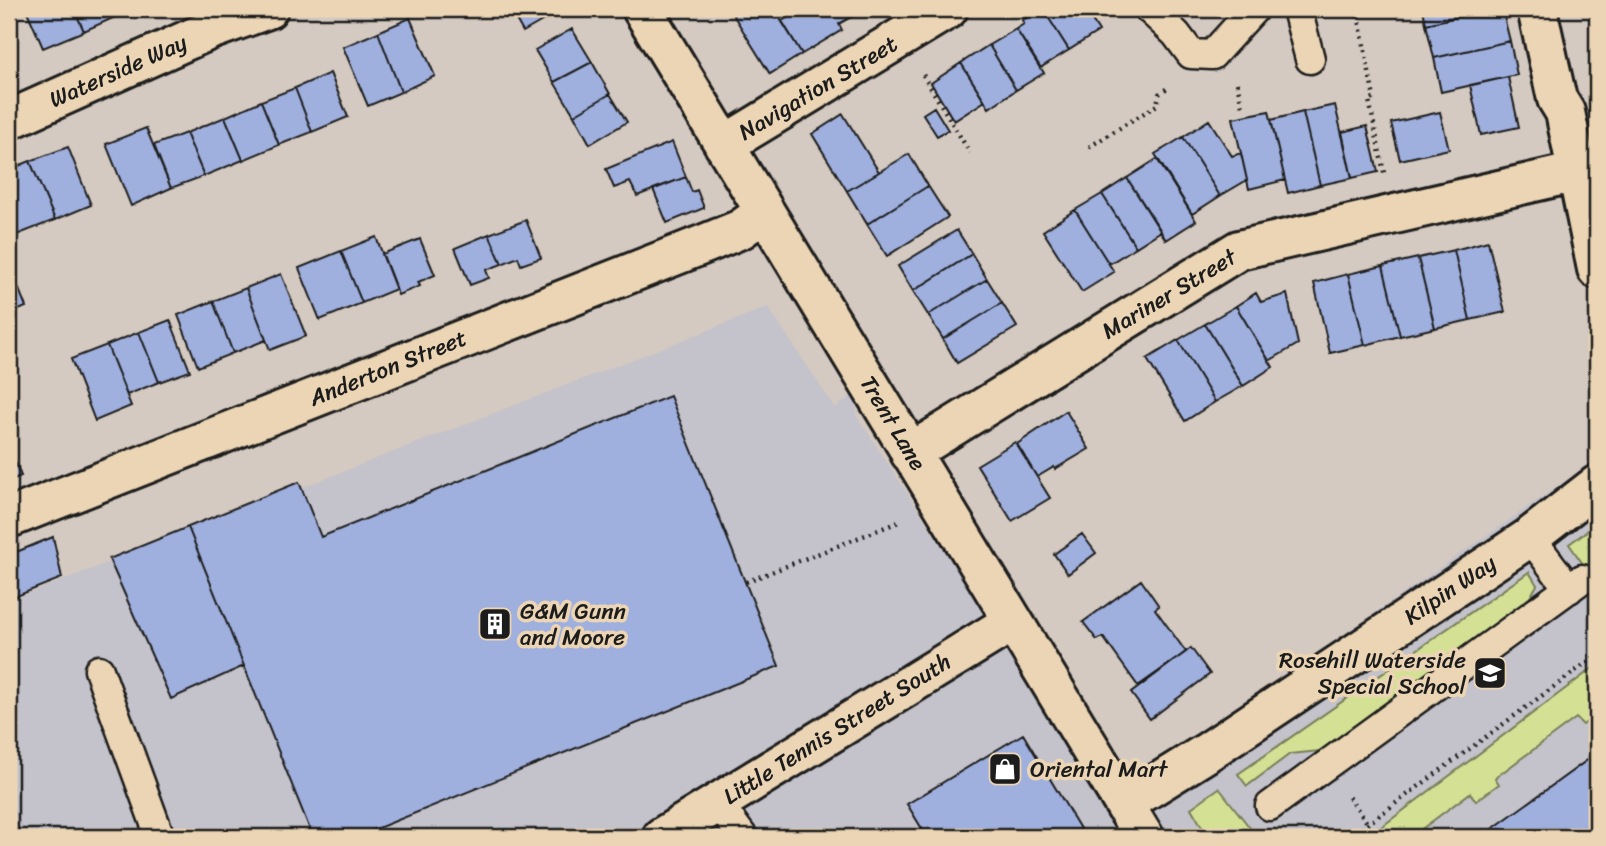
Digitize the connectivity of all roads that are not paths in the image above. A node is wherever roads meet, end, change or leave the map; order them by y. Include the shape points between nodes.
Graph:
1 (268, 9) edge
2 (642, 9) edge
3 (948, 9) edge
4 (1149, 9) edge
5 (1254, 9) edge
6 (1297, 9) edge
7 (1537, 9) edge
8 (1310, 59) dead end
9 (9, 120) edge
10 (724, 145) junction
11 (1577, 173) junction
12 (765, 212) junction
13 (1597, 269) edge
14 (910, 453) junction
15 (1597, 485) edge
16 (9, 518) edge
17 (1530, 537) junction
18 (1012, 622) junction
19 (99, 670) dead end
20 (718, 803) junction
21 (1124, 804) junction
22 (1270, 806) dead end
23 (160, 837) edge
24 (662, 837) edge
25 (743, 837) edge
26 (1144, 837) edge

1 - 9 street, Waterside Way via 210,30
2 - 10 street, Trent Lane
3 - 10 street, Navigation Street
4 - 5 lane via 1191,54 1204,55 1212,55
6 - 8 lane
7 - 11 street
10 - 12 street, Trent Lane
11 - 13 street
11 - 14 street, Mariner Street via 1239,250
12 - 14 street, Trent Lane
12 - 16 street, Anderton Street via 741,229 707,243
14 - 18 street, Trent Lane
15 - 17 street, Kilpin Way
17 - 21 street, Kilpin Way
17 - 22 lane via 1576,584
18 - 20 street, Little Tennis Street South
18 - 21 street, Trent Lane
19 - 23 lane
20 - 24 street, Little Tennis Street South
20 - 25 lane
21 - 26 street, Trent Lane

